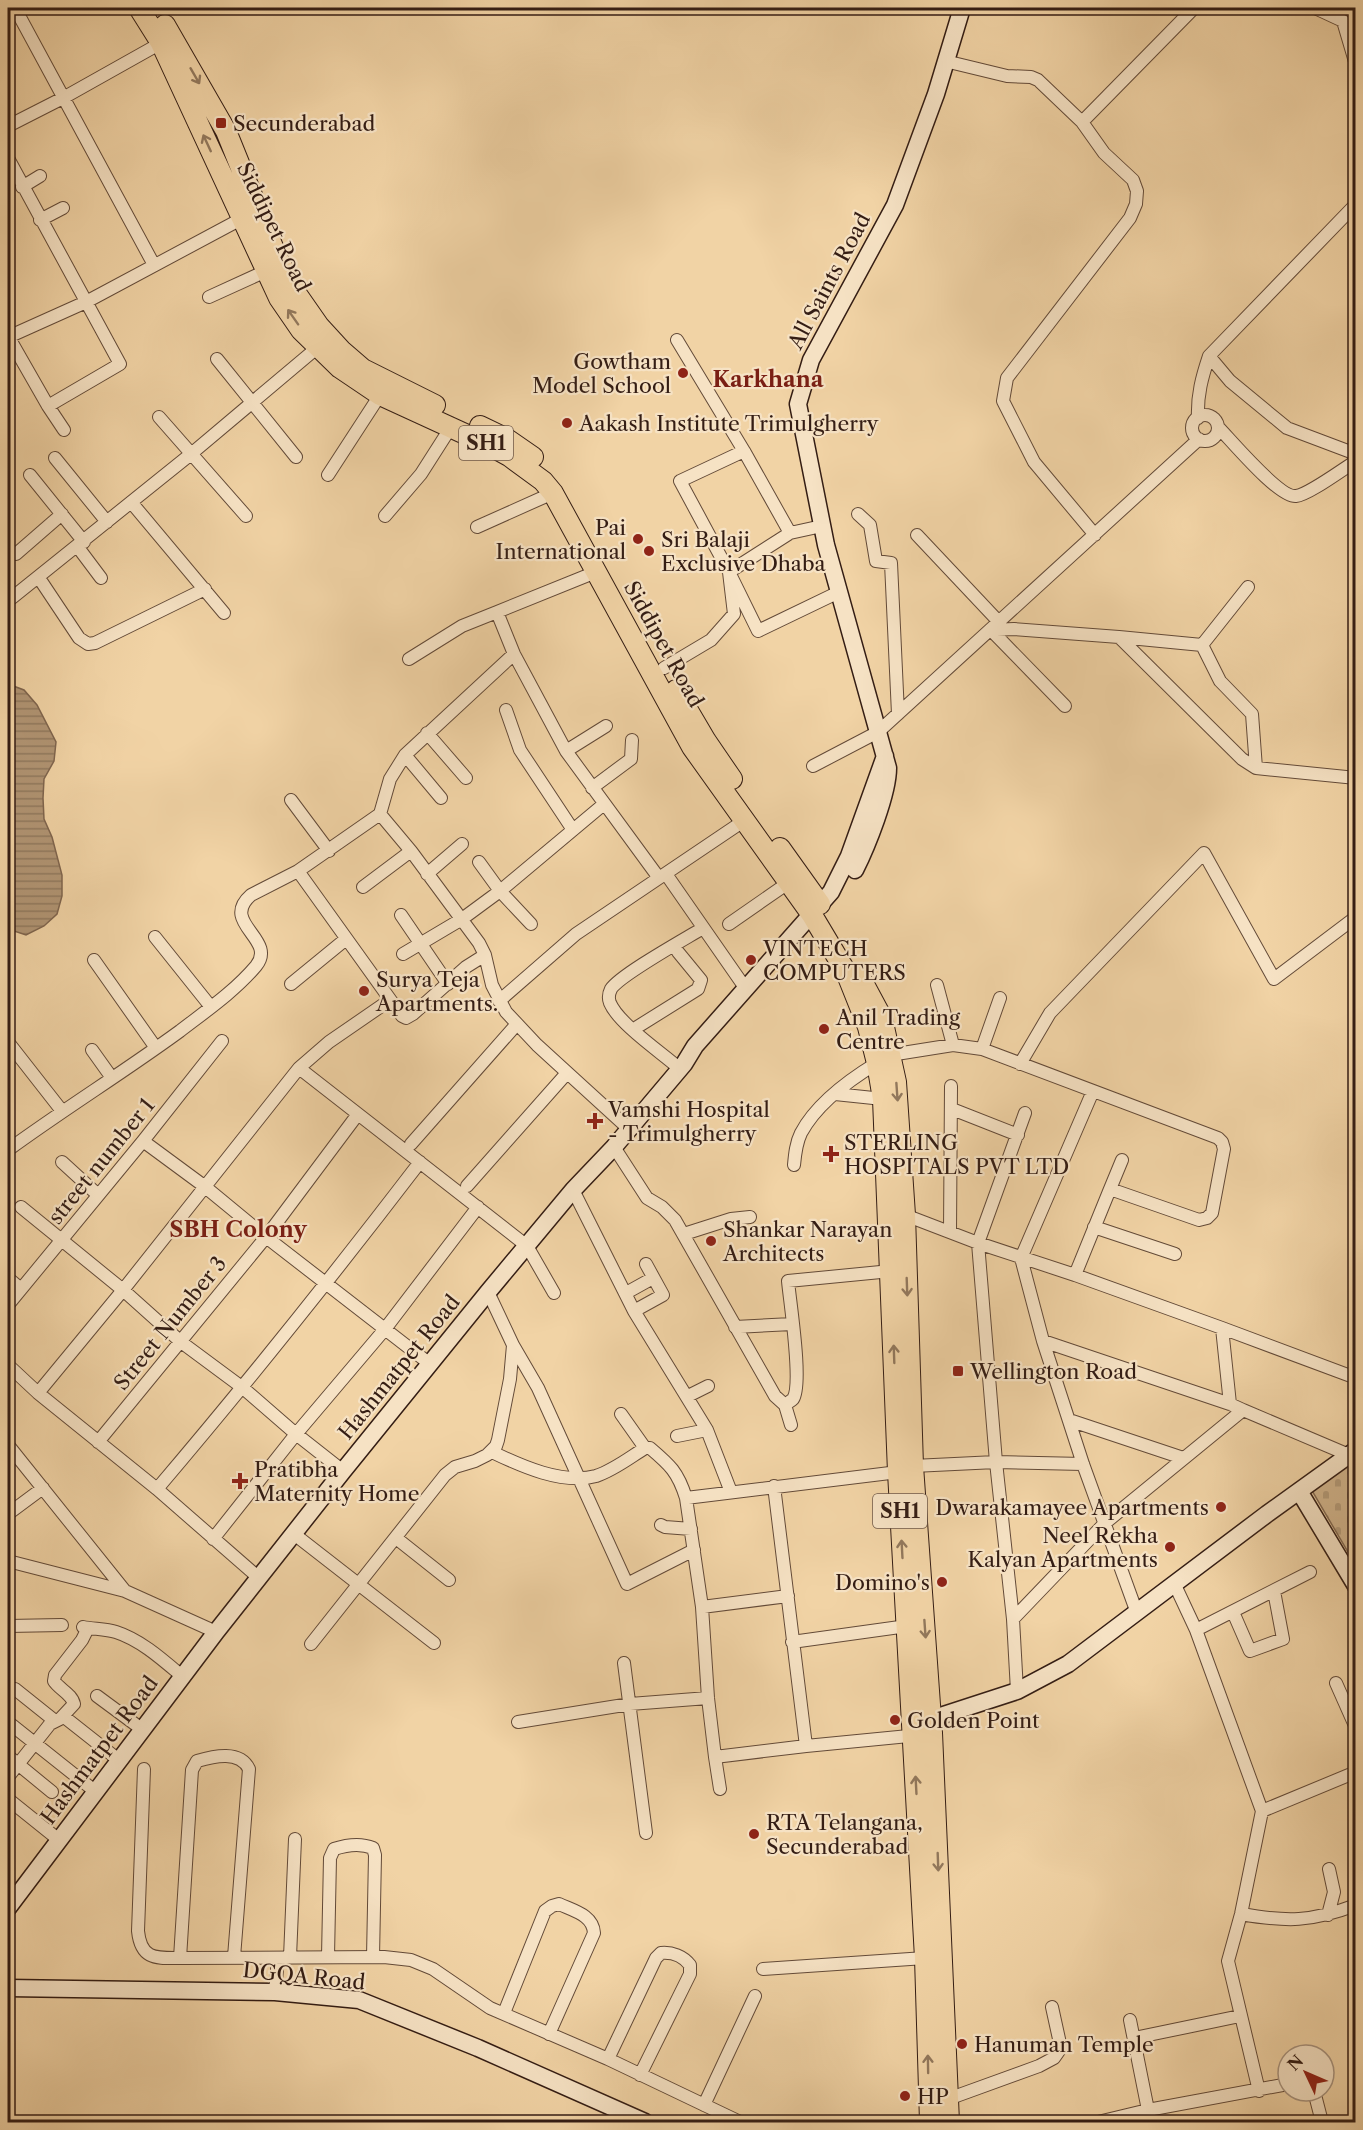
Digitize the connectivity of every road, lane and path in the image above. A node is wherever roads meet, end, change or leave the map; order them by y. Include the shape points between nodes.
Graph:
1 (15, 8) edge
2 (139, 8) edge
3 (155, 8) edge
4 (962, 8) edge
5 (1194, 8) edge
6 (1315, 8) edge
7 (1344, 8) edge
8 (1343, 21) junction
9 (161, 43) junction
10 (945, 61) junction
11 (1356, 65) edge
12 (63, 98) junction
13 (1082, 122) junction
14 (8, 126) edge
15 (8, 158) edge
16 (40, 176) dead end
17 (22, 187) junction
18 (1356, 204) edge
19 (63, 208) dead end
20 (243, 218) junction
21 (40, 220) junction
22 (154, 265) junction
23 (266, 271) junction
24 (209, 297) dead end
25 (86, 302) junction
26 (8, 337) edge
27 (677, 340) dead end
28 (318, 347) junction
29 (1209, 356) junction
30 (217, 359) dead end
31 (380, 395) junction
32 (252, 403) junction
33 (48, 406) junction
34 (159, 417) dead end
35 (1198, 417) junction
36 (451, 427) junction
37 (1218, 427) junction
38 (64, 430) dead end
39 (1199, 440) junction
40 (744, 451) junction
41 (191, 454) junction
42 (1356, 454) edge
43 (296, 457) dead end
44 (55, 458) dead end
45 (1356, 461) edge
46 (30, 475) dead end
47 (328, 475) dead end
48 (553, 493) junction
49 (131, 502) junction
50 (62, 514) junction
51 (858, 514) dead end
52 (246, 516) dead end
53 (385, 516) dead end
54 (107, 522) junction
55 (822, 526) junction
56 (477, 527) dead end
57 (790, 533) junction
58 (917, 535) dead end
59 (1095, 535) junction
60 (81, 544) junction
61 (16, 554) dead end
62 (597, 572) junction
63 (729, 573) junction
64 (39, 578) junction
65 (101, 578) dead end
66 (1248, 587) dead end
67 (205, 589) junction
68 (839, 592) junction
69 (8, 601) edge
70 (497, 612) junction
71 (224, 614) dead end
72 (995, 626) junction
73 (1119, 638) junction
74 (1202, 645) junction
75 (514, 654) junction
76 (409, 659) dead end
77 (664, 668) junction
78 (1065, 706) dead end
79 (506, 710) dead end
80 (898, 714) junction
81 (606, 726) dead end
82 (878, 732) junction
83 (427, 733) junction
84 (632, 740) dead end
85 (566, 751) junction
86 (405, 755) junction
87 (813, 766) dead end
88 (1256, 768) junction
89 (466, 778) dead end
90 (1356, 778) edge
91 (592, 788) junction
92 (441, 798) dead end
93 (291, 800) dead end
94 (604, 804) junction
95 (380, 814) junction
96 (745, 820) junction
97 (573, 830) junction
98 (462, 844) dead end
99 (328, 851) junction
100 (411, 851) junction
101 (478, 862) dead end
102 (298, 872) junction
103 (427, 874) junction
104 (662, 876) junction
105 (788, 883) junction
106 (363, 887) dead end
107 (500, 891) junction
108 (819, 914) junction
109 (401, 915) dead end
110 (1356, 917) edge
111 (462, 919) junction
112 (531, 924) dead end
113 (729, 924) dead end
114 (703, 928) junction
115 (155, 937) dead end
116 (346, 939) junction
117 (420, 943) junction
118 (678, 952) dead end
119 (403, 954) dead end
120 (485, 955) junction
121 (94, 960) dead end
122 (291, 984) dead end
123 (448, 984) junction
124 (937, 985) dead end
125 (746, 990) junction
126 (1000, 998) dead end
127 (390, 1000) junction
128 (499, 1001) junction
129 (212, 1007) junction
130 (516, 1025) junction
131 (634, 1029) junction
132 (222, 1041) dead end
133 (8, 1042) edge
134 (952, 1045) junction
135 (156, 1048) junction
136 (982, 1049) junction
137 (92, 1050) dead end
138 (884, 1059) junction
139 (1020, 1064) junction
140 (682, 1067) junction
141 (299, 1068) junction
142 (567, 1073) junction
143 (112, 1078) junction
144 (951, 1086) dead end
145 (1093, 1091) junction
146 (835, 1094) junction
147 (883, 1099) junction
148 (952, 1109) junction
149 (62, 1111) junction
150 (358, 1113) junction
151 (1025, 1113) dead end
152 (629, 1129) junction
153 (1018, 1135) junction
154 (143, 1141) junction
155 (411, 1144) dead end
156 (614, 1147) junction
157 (8, 1150) edge
158 (1122, 1160) dead end
159 (62, 1162) dead end
160 (420, 1162) junction
161 (794, 1165) dead end
162 (204, 1186) junction
163 (467, 1186) dead end
164 (1110, 1188) junction
165 (573, 1190) junction
166 (98, 1195) junction
167 (21, 1207) dead end
168 (478, 1208) junction
169 (905, 1215) junction
170 (750, 1217) dead end
171 (1094, 1227) junction
172 (950, 1231) junction
173 (684, 1234) junction
174 (266, 1237) junction
175 (62, 1240) junction
176 (978, 1243) junction
177 (528, 1246) junction
178 (1175, 1254) dead end
179 (1022, 1258) junction
180 (646, 1264) dead end
181 (891, 1271) junction
182 (1075, 1275) junction
183 (8, 1278) edge
184 (653, 1278) junction
185 (327, 1284) junction
186 (21, 1289) junction
187 (123, 1290) junction
188 (488, 1292) junction
189 (554, 1293) dead end
190 (626, 1293) junction
191 (8, 1305) edge
192 (634, 1311) junction
193 (792, 1324) junction
194 (735, 1327) junction
195 (1222, 1328) junction
196 (385, 1329) junction
197 (1043, 1341) junction
198 (181, 1342) junction
199 (513, 1346) junction
200 (430, 1364) junction
201 (8, 1365) edge
202 (1356, 1378) edge
203 (708, 1386) dead end
204 (243, 1388) junction
205 (38, 1393) junction
206 (688, 1396) junction
207 (1230, 1404) junction
208 (785, 1405) junction
209 (1242, 1410) junction
210 (621, 1414) dead end
211 (1069, 1420) junction
212 (791, 1425) dead end
213 (707, 1430) junction
214 (296, 1434) junction
215 (677, 1436) dead end
216 (98, 1442) junction
217 (8, 1445) edge
218 (645, 1448) junction
219 (492, 1452) junction
220 (1352, 1452) edge
221 (1183, 1458) junction
222 (996, 1462) junction
223 (1083, 1464) junction
224 (906, 1469) junction
225 (344, 1471) junction
226 (578, 1478) junction
227 (774, 1486) junction
228 (43, 1488) junction
229 (157, 1489) junction
230 (1299, 1491) junction
231 (731, 1492) junction
232 (686, 1498) junction
233 (8, 1514) edge
234 (1105, 1523) junction
235 (661, 1525) dead end
236 (691, 1529) junction
237 (294, 1534) junction
238 (396, 1538) junction
239 (213, 1539) junction
240 (694, 1550) junction
241 (8, 1561) edge
242 (1310, 1572) dead end
243 (259, 1578) junction
244 (449, 1580) dead end
245 (1174, 1583) junction
246 (358, 1584) junction
247 (1356, 1586) edge
248 (125, 1591) junction
249 (1274, 1591) junction
250 (788, 1596) junction
251 (702, 1607) junction
252 (1233, 1612) junction
253 (1137, 1613) junction
254 (1013, 1619) junction
255 (62, 1624) dead end
256 (8, 1626) edge
257 (907, 1626) junction
258 (1196, 1630) junction
259 (216, 1632) junction
260 (792, 1642) junction
261 (434, 1643) dead end
262 (310, 1644) dead end
263 (624, 1663) dead end
264 (183, 1677) junction
265 (1336, 1683) dead end
266 (15, 1689) dead end
267 (1017, 1691) junction
268 (97, 1696) dead end
269 (708, 1698) junction
270 (630, 1704) junction
271 (59, 1718) junction
272 (8, 1722) edge
273 (518, 1722) dead end
274 (922, 1727) junction
275 (1356, 1728) edge
276 (143, 1730) junction
277 (34, 1745) junction
278 (806, 1746) junction
279 (8, 1756) edge
280 (715, 1757) junction
281 (120, 1761) junction
282 (18, 1765) junction
283 (144, 1769) dead end
284 (1356, 1772) edge
285 (8, 1777) edge
286 (720, 1789) dead end
287 (52, 1792) dead end
288 (96, 1792) junction
289 (8, 1798) edge
290 (1262, 1811) junction
291 (646, 1833) dead end
292 (295, 1839) dead end
293 (59, 1840) junction
294 (1329, 1869) dead end
295 (1356, 1905) edge
296 (8, 1908) edge
297 (1241, 1914) junction
298 (1328, 1915) junction
299 (328, 1956) junction
300 (234, 1957) junction
301 (373, 1957) junction
302 (180, 1958) junction
303 (284, 1958) junction
304 (926, 1958) junction
305 (764, 1969) dead end
306 (8, 1988) edge
307 (275, 1992) junction
308 (755, 1996) dead end
309 (1052, 2007) dead end
310 (504, 2013) junction
311 (1240, 2016) junction
312 (1130, 2020) dead end
313 (549, 2034) junction
314 (1134, 2038) junction
315 (608, 2059) junction
316 (640, 2074) junction
317 (1276, 2087) edge
318 (1259, 2091) junction
319 (948, 2099) junction
320 (1317, 2103) edge
321 (704, 2105) junction
322 (1148, 2110) junction
323 (645, 2122) edge
324 (740, 2122) edge
325 (930, 2122) edge
326 (949, 2122) edge
327 (1098, 2122) edge
328 (1322, 2122) edge

1 - 12 street
2 - 9 main road, Siddipet Road / SH1
3 -> 77 main road, Siddipet Road / SH1 via 226,131 278,257 319,326 363,369 507,439 546,468 568,494
4 - 10 main road, All Saints Road
5 - 13 street
6 - 8 street
7 - 8 street
8 - 11 street
9 - 12 street
20 -> 9 main road, Siddipet Road / SH1
10 - 13 street via 1038,80
10 - 55 main road, All Saints Road via 895,205 811,360 798,404
12 - 14 street
12 - 22 street
13 - 59 street via 1104,153 1133,180 1136,204 1131,219 1007,378 1003,401 1034,462
15 - 17 street
16 - 17 street
17 - 21 street
18 - 29 street
19 - 21 street
20 - 22 street
20 - 23 main road, Siddipet Road / SH1
21 - 25 street
22 - 25 street
23 - 24 street
28 -> 23 main road, Siddipet Road / SH1 via 279,298
25 - 26 street
25 - 33 street via 120,364
26 - 33 street
27 - 40 street
28 - 31 main road, Siddipet Road / SH1 via 340,368
28 - 32 street
29 - 35 street via 1201,379
29 - 42 street via 1240,390 1287,428
30 - 32 street
31 - 36 main road, Siddipet Road / SH1
31 - 47 street
32 - 41 street
32 - 43 street
33 - 38 street
34 - 41 street
35 - 37 street via 1213,418
35 - 39 street via 1192,426
36 - 48 main road, Siddipet Road / SH1 via 510,456
36 - 53 street via 421,474
37 - 39 street via 1212,439
37 - 45 street via 1272,484 1293,497
39 - 59 street
40 - 57 street
40 - 63 street via 680,481
41 - 49 street
41 - 52 street
44 - 54 street
46 - 50 street
48 - 56 street
48 - 62 main road, Siddipet Road / SH1
49 - 54 street
49 - 67 street
50 - 60 street
50 - 61 street
51 - 80 street via 870,525 876,561 891,563
54 - 60 street
55 - 57 street
55 - 68 main road, All Saints Road
57 - 63 street
58 - 72 street
59 - 72 street
60 - 64 street
60 - 65 street
62 - 70 street
62 - 96 main road, Siddipet Road / SH1 via 692,747
63 - 68 street via 758,631
63 - 77 street via 734,614 711,640
64 - 67 street via 79,638 88,644
64 - 69 street
66 - 74 street
67 - 71 street
68 - 82 main road, All Saints Road
70 - 75 street
70 - 76 street via 462,626
72 - 73 street
72 - 78 street
72 - 80 street
73 - 74 street
73 - 88 street via 1242,759
74 - 88 street via 1220,681 1252,714
75 - 83 street
75 - 85 street
77 - 108 main road, Siddipet Road / SH1 via 706,741
79 - 97 street via 520,750
80 - 82 street
81 - 85 street
82 - 87 street
82 - 108 main road, All Saints Road via 885,756 849,856
83 - 86 street
83 - 89 street
84 - 91 street via 631,759
85 - 91 street
86 - 92 street
86 - 95 street via 390,779
88 - 90 street
91 - 94 street
93 - 99 street
94 - 97 street
94 - 104 street
95 - 99 street
95 - 100 street
96 - 104 street
96 - 105 main road, Siddipet Road / SH1
97 - 107 street
98 - 103 street
99 - 102 street
100 - 103 street
100 - 106 street
101 - 107 street
102 - 116 street
102 - 129 street via 251,895 240,907 261,956 258,964
103 - 111 street
104 - 114 street
104 - 128 street via 576,934
105 - 108 main road, Siddipet Road / SH1
105 - 113 street
107 - 111 street
107 - 112 street
108 - 125 main road, Hashmatpet Road
108 - 138 main road, SH1
108 - 140 main road, Hashmatpet Road via 701,1051
109 - 117 street
110 - 139 street via 1274,979 1204,853 1050,1013
111 - 117 street
111 - 120 street
114 - 125 street
114 - 131 street via 612,988 610,1002
115 - 129 street
116 - 122 street
116 - 127 street
117 - 119 street
117 - 123 street
118 - 131 street via 701,984
120 - 123 street
120 - 128 street
121 - 135 street
123 - 127 street via 406,1017
124 - 134 street
125 - 140 main road, Hashmatpet Road via 695,1046
126 - 136 street
127 - 141 street
128 - 130 street
129 - 135 street
130 - 142 street
130 - 155 street
131 - 140 street
132 - 154 street, street number 1
133 - 149 street
134 - 136 street
134 - 138 street
135 - 143 street
136 - 139 street
137 - 143 street
138 - 146 street
138 - 147 main road, SH1
138 -> 169 main road, SH1 via 896,1082
139 - 145 street
140 - 152 main road, Hashmatpet Road
141 - 150 street
141 - 162 street
142 - 152 street
142 - 163 street
143 - 149 street
144 - 148 street
145 - 164 street via 1218,1138 1224,1149 1212,1214 1207,1218 1199,1220
145 - 179 street
146 - 147 street
146 - 161 street via 801,1133
147 - 181 main road, SH1
148 - 153 street
148 - 172 street
149 - 157 street
150 - 160 street
150 - 174 street, Street Number 3
151 - 153 street
152 - 156 main road, Hashmatpet Road
153 - 176 street
154 - 162 street
154 - 166 street, street number 1
156 - 165 main road, Hashmatpet Road
156 - 173 street via 647,1198 671,1214
158 - 164 street
159 - 166 street
160 - 168 street
160 - 185 street
162 - 174 street
162 - 187 street
164 - 171 street
165 - 177 main road, Hashmatpet Road
165 - 190 street
166 - 175 street, street number 1
167 - 175 street
168 - 177 street
168 - 196 street
169 - 172 street
169 -> 224 main road, SH1
170 - 173 street
171 - 178 street
171 - 182 street
172 - 176 street
173 - 194 street
174 - 185 street
174 - 198 street, Street Number 3
175 - 186 street, street number 1
175 - 187 street
176 - 179 street
176 - 222 street
177 - 188 main road, Hashmatpet Road
177 - 189 street
179 - 182 street
179 - 197 street
180 - 184 street
181 - 193 street via 788,1281
224 -> 181 main road, SH1
182 - 195 street
183 - 186 street
184 - 190 street
184 - 192 street via 663,1295
185 - 196 street
185 - 204 street
186 - 191 street, street number 1
187 - 198 street
187 - 205 street
188 - 199 street
188 - 200 main road, Hashmatpet Road
190 - 192 street
192 - 206 street
193 - 194 street
193 - 208 street via 797,1366 795,1392
194 - 208 street via 775,1396
195 - 202 street
195 - 207 street
196 - 200 street
196 - 214 street
197 - 207 street
197 - 211 street
198 - 204 street
198 - 216 street, Street Number 3
199 - 219 street via 498,1440
199 - 226 street via 538,1388
200 - 225 main road, Hashmatpet Road
201 - 205 street
203 - 206 street
204 - 214 street
204 - 229 street
205 - 216 street
206 - 213 street
207 - 209 street
208 - 212 street
209 - 220 street
209 - 221 street
210 - 218 street
211 - 221 street
211 - 223 street
213 - 215 street
213 - 231 street
214 - 225 street
214 - 239 street
216 - 229 street
217 - 228 street
218 - 226 street via 607,1472
218 - 232 street via 674,1469
219 - 226 street via 530,1469
219 - 238 street via 455,1467 446,1475
220 - 230 main road
221 - 234 street
222 - 223 street
222 - 224 street
222 - 254 street
223 - 234 street
224 - 227 street
257 -> 224 main road, SH1
224 -> 274 main road, SH1
225 - 237 main road, Hashmatpet Road
226 - 240 street via 627,1584
227 - 231 street
227 - 250 street
228 - 233 street
228 - 248 street
229 - 239 street
230 - 245 main road
230 - 247 main road
231 - 232 street
232 - 236 street
234 - 253 street
234 - 254 street
235 - 236 street
236 - 240 street
237 - 243 main road, Hashmatpet Road
237 - 246 street
238 - 244 street
238 - 246 street
239 - 243 street
240 - 251 street
241 - 248 street
242 - 249 street
243 - 259 main road, Hashmatpet Road
245 - 253 main road
245 - 258 street
246 - 261 street
246 - 262 street
248 - 259 street
249 - 252 street
249 - 252 street via 1283,1639 1250,1652
250 - 251 street
250 - 260 street
251 - 269 street
252 - 258 street
253 - 267 main road via 1068,1664
254 - 267 street
255 - 256 street
257 - 260 street
257 - 274 main road, SH1
258 - 290 street
259 - 264 main road, Hashmatpet Road
260 - 278 street
263 - 270 street
264 - 271 street via 138,1643 116,1632 85,1627 82,1640 55,1675 57,1686 74,1701
264 - 276 main road, Hashmatpet Road
265 - 275 street
266 - 271 street
267 - 274 main road
268 - 276 street
269 - 270 street
269 - 280 street
270 - 273 street
270 - 291 street
271 - 277 street
271 - 281 street
272 - 277 street
274 - 278 street
304 -> 274 main road, SH1
274 -> 319 main road, SH1
276 - 281 main road, Hashmatpet Road
277 - 282 street
277 - 288 street
278 - 280 street
279 - 282 street
280 - 286 street
281 - 288 main road, Hashmatpet Road
282 - 285 street
282 - 287 street
283 - 302 street via 139,1941 150,1956
284 - 290 street
288 - 293 main road, Hashmatpet Road
289 - 293 street
290 - 297 street
292 - 303 street
293 - 296 main road, Hashmatpet Road
294 - 298 street via 1334,1892
295 - 298 street
297 - 298 street via 1276,1920
297 - 311 street via 1228,1961
299 - 301 street
299 - 301 street via 330,1858 334,1849 366,1845 373,1848 375,1855
299 - 303 street
300 - 302 street
300 - 302 street via 249,1769 238,1756 209,1757 197,1761 192,1770
300 - 303 street
301 - 310 street via 399,1958 426,1966
303 - 307 street
304 - 305 street
325 -> 304 main road, SH1
306 - 307 main road, DGQA Road
307 - 323 main road, DGQA Road via 359,2000
308 - 321 street
309 - 319 street via 1061,2048 1054,2058
310 - 313 street
310 - 313 street via 546,1911 559,1904 589,1918 594,1933
311 - 314 street
311 - 318 street
312 - 314 street
313 - 315 street
314 - 322 street
315 - 316 street
315 - 316 street via 656,1958 669,1952 685,1959 690,1974
316 - 321 street
317 - 318 street
318 - 322 street
319 - 326 main road, SH1
320 - 328 street
321 - 324 street
322 - 327 street

